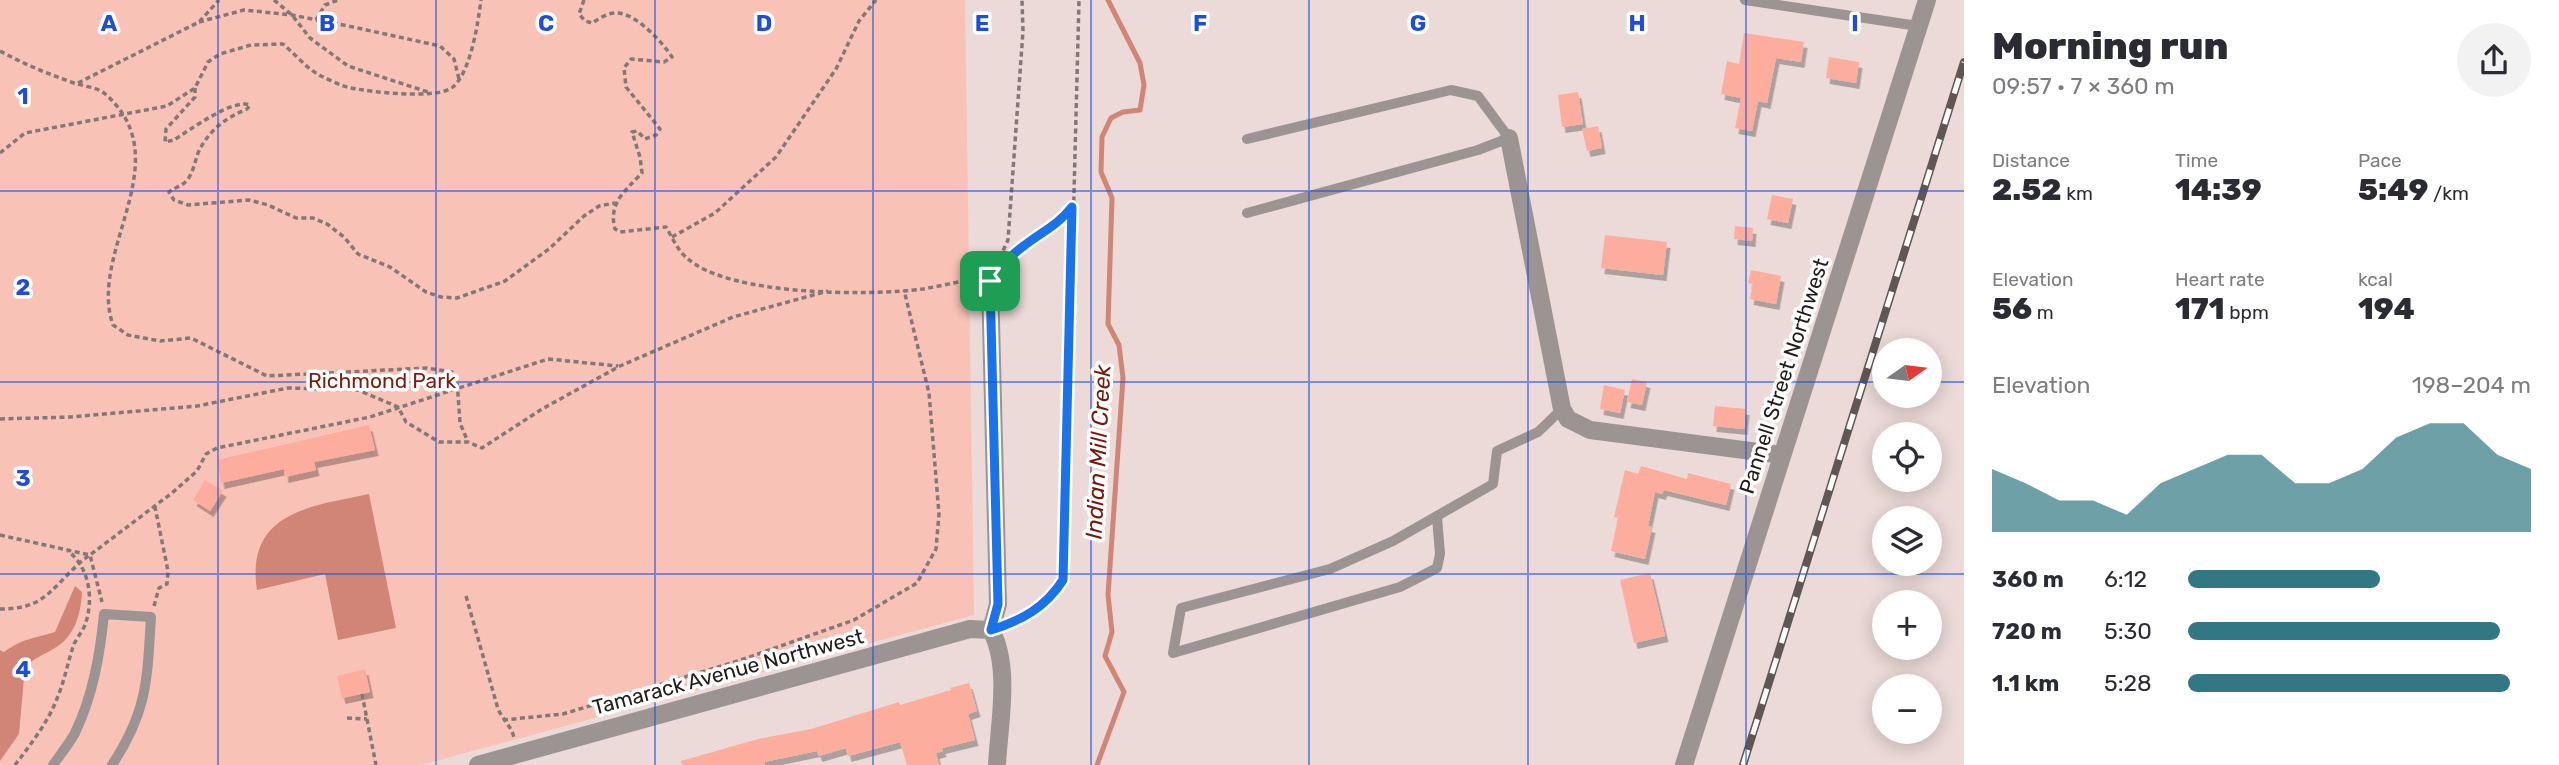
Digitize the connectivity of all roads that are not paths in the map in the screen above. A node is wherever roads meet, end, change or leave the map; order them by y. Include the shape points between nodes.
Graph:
1 (1745, 0) edge
2 (1927, 0) edge
3 (1918, 26) junction
4 (1509, 138) junction
5 (1247, 139) dead end
6 (1247, 214) dead end
7 (991, 278) road end
8 (1562, 409) junction
9 (1782, 455) junction
10 (1437, 517) junction
11 (991, 630) junction
12 (52, 765) edge
13 (112, 765) edge
14 (478, 765) edge
15 (997, 765) edge
16 (1684, 765) edge

1 - 3 lane
2 - 3 street, Pannell Street Northwest
3 - 9 street, Pannell Street Northwest
4 - 5 lane via 1478,96 1451,90
4 - 6 lane
4 - 8 street
7 - 11 street via 998,604
8 - 9 street via 1568,419 1590,430
8 - 10 lane via 1538,432 1497,451 1493,484
9 - 16 street, Pannell Street Northwest
10 - 10 lane via 1330,569 1181,608 1173,653 1400,587 1425,575 1437,568 1440,554
11 - 14 street, Tamarack Avenue Northwest via 970,629
11 - 15 street via 1002,667
12 - 13 lane via 74,734 86,703 99,661 104,614 151,617 146,692 136,724

